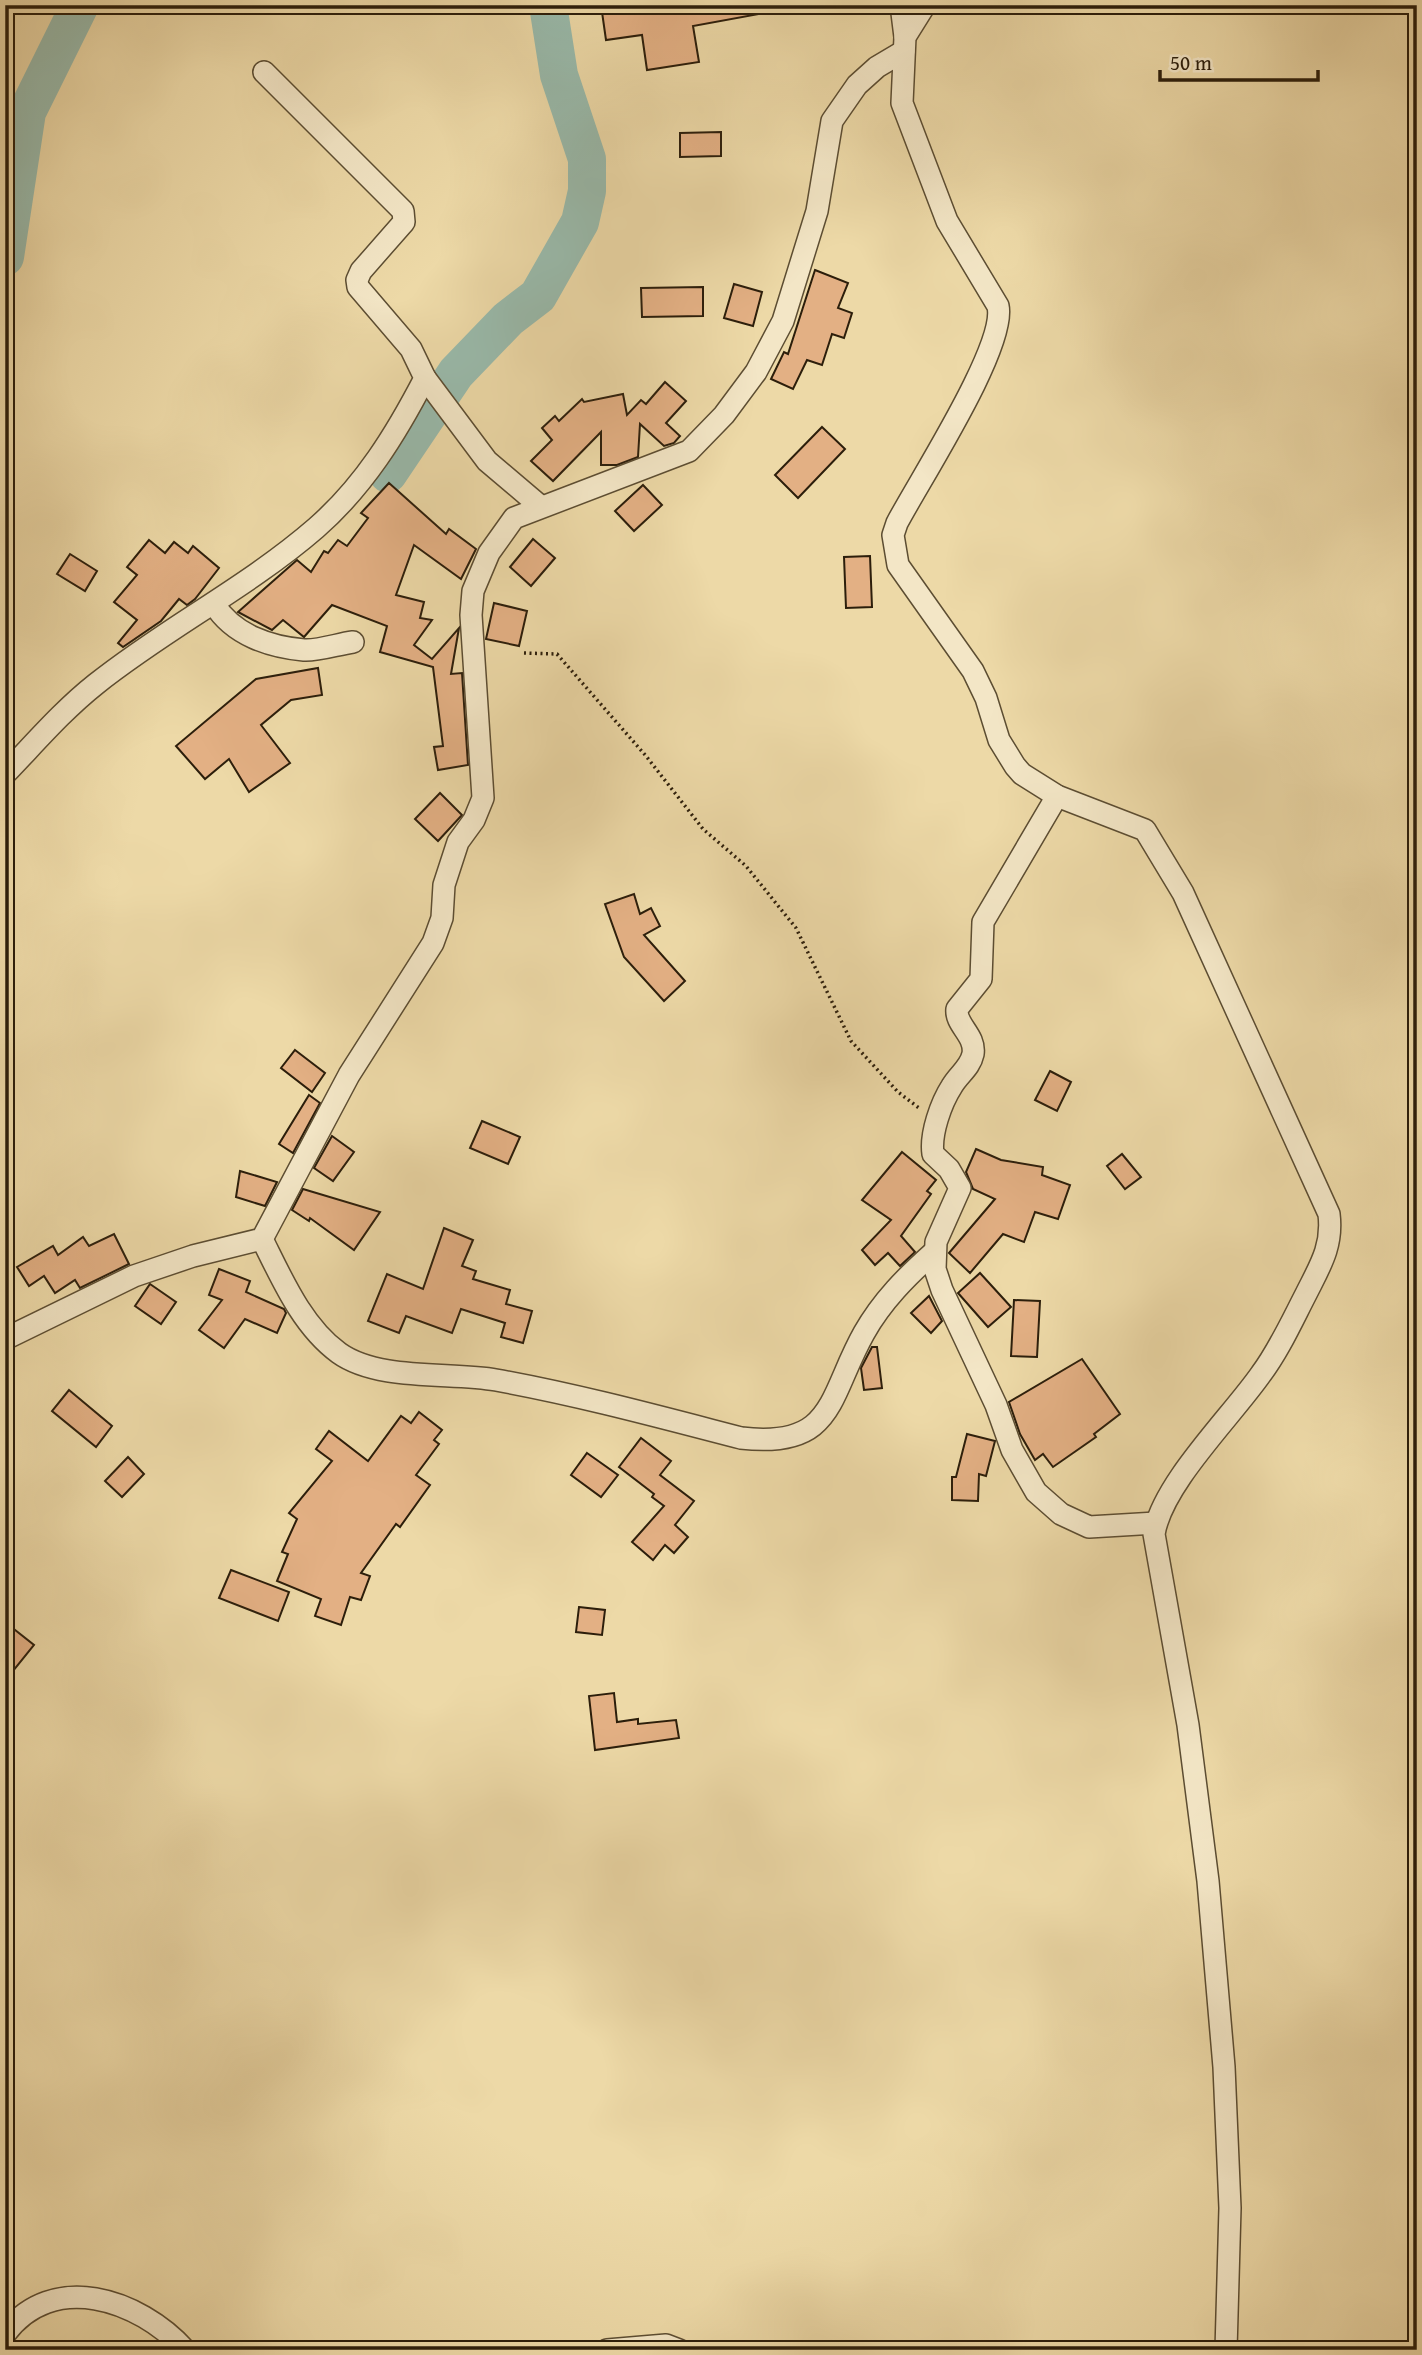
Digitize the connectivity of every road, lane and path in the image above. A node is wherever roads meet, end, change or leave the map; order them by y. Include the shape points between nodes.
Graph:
1 (901, 5) edge
2 (925, 5) edge
3 (904, 44) junction
4 (264, 72) dead end
5 (428, 383) junction
6 (540, 506) junction
7 (221, 613) junction
8 (353, 642) dead end
9 (524, 653) dead end
10 (5, 774) edge
11 (1057, 796) junction
12 (937, 1121) junction
13 (262, 1239) junction
14 (934, 1252) junction
15 (5, 1339) edge
16 (1156, 1523) junction
17 (5, 2334) edge
18 (185, 2350) edge
19 (607, 2350) edge
20 (679, 2350) edge
21 (1226, 2350) edge

1 - 3 street
2 - 3 street
3 - 6 street via 850,92 837,111 814,222 783,321 756,372 724,415 689,452
3 - 11 street via 902,103 911,132 947,221 1001,317 982,367 897,523 893,545 910,587 973,671 999,740 1015,766
4 - 5 street via 403,211 404,222 356,280 411,349
5 - 6 street via 487,461
5 - 7 street via 347,497
6 - 13 street via 514,518 500,534 473,591 472,652 483,798 458,842 433,943 349,1075
7 - 8 street via 264,644 280,649
7 - 10 street via 97,683 55,719
9 - 12 path via 556,654 703,829 746,866 796,928 851,1041 898,1093
11 - 12 street via 983,922 981,979 957,1013 972,1041 972,1056 951,1087
11 - 16 street via 1145,830 1156,843 1189,905 1329,1214 1332,1234 1329,1250 1284,1336 1256,1381 1183,1475
12 - 14 street via 933,1154 960,1188
13 - 14 street via 294,1302 338,1353 353,1361 493,1379 767,1441 788,1439 816,1423 879,1310 905,1277
13 - 15 street via 134,1276
14 - 16 street via 942,1290 1012,1450 1036,1492 1061,1514 1089,1527
16 - 21 street via 1155,1547 1198,1791 1224,2067 1230,2208
17 - 18 street via 40,2303 80,2295 139,2315
19 - 20 street via 656,2345

